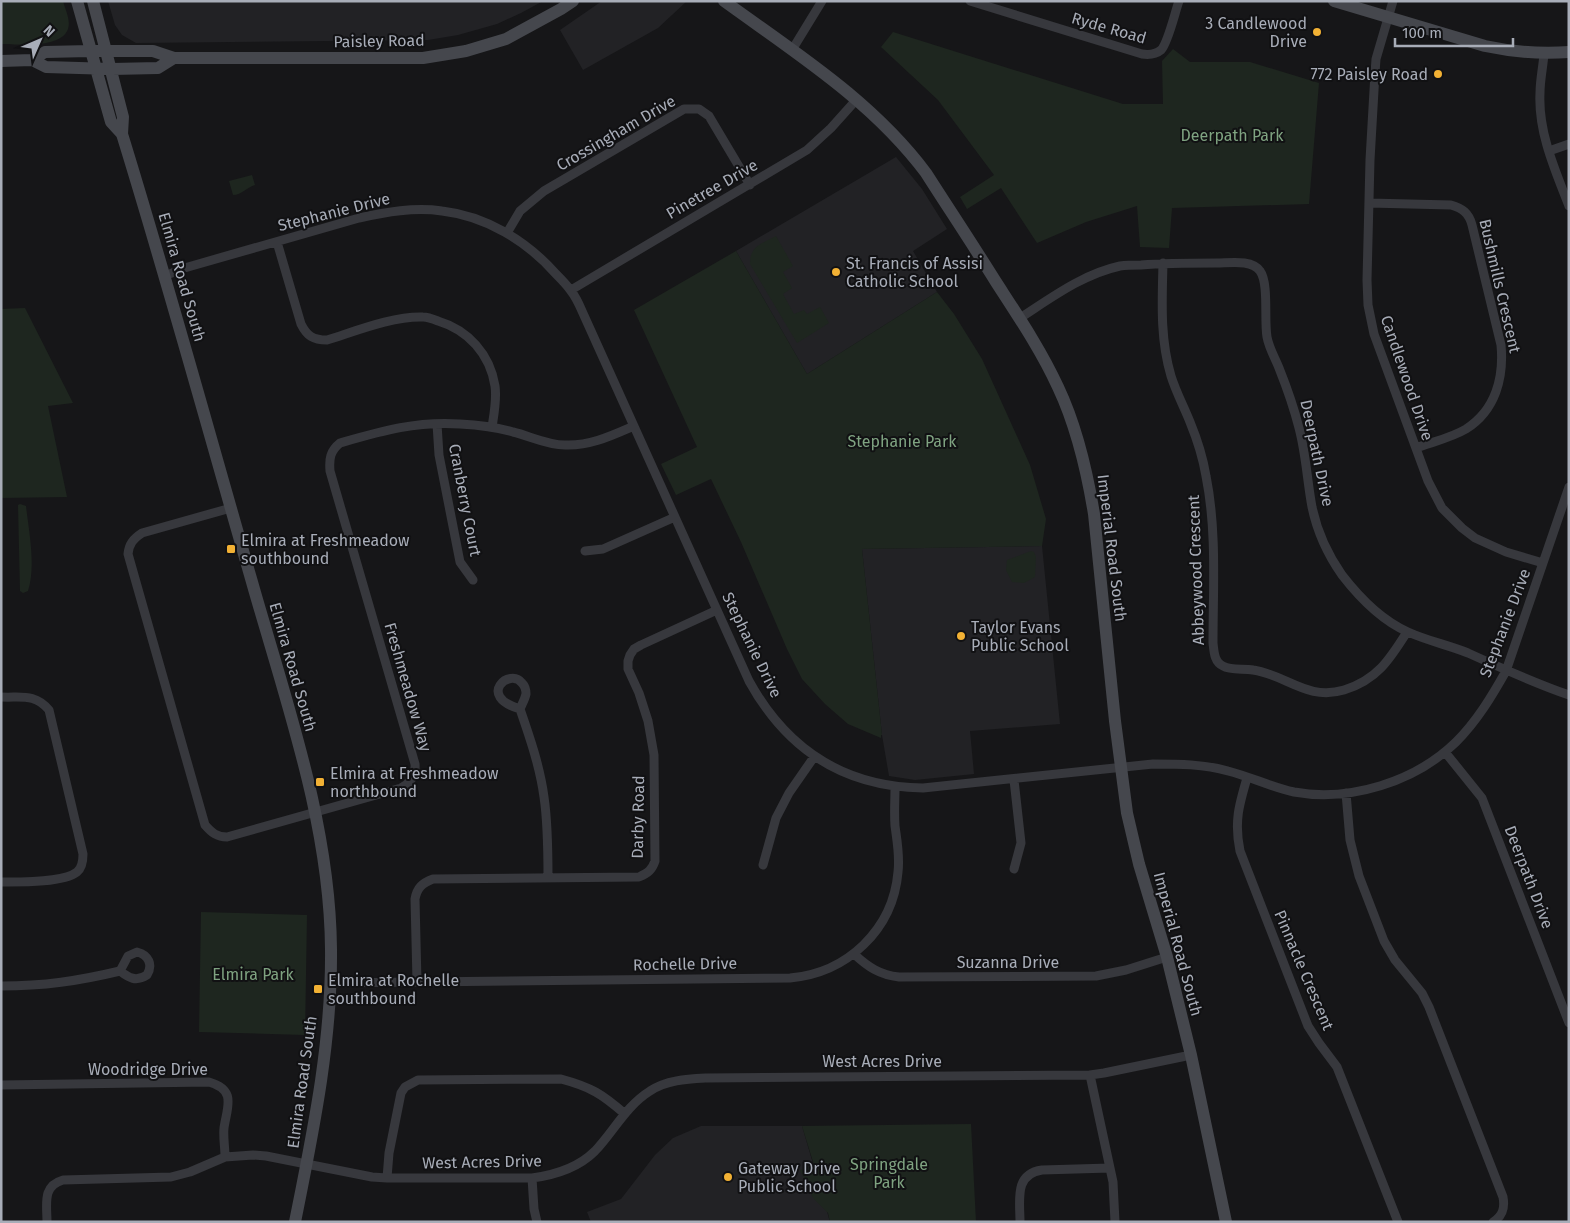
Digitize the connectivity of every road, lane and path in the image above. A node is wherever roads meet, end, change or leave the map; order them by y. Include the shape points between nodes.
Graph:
1 (77, 1) edge
2 (93, 1) edge
3 (573, 1) edge
4 (724, 1) edge
5 (822, 1) edge
6 (970, 1) edge
7 (1179, 1) edge
8 (1334, 1) edge
9 (1393, 1) edge
10 (1389, 18) junction
11 (792, 50) junction
12 (90, 51) junction
13 (107, 51) junction
14 (1569, 52) edge
15 (1544, 54) junction
16 (174, 58) junction
17 (32, 60) junction
18 (1, 61) edge
19 (95, 69) junction
20 (112, 69) junction
21 (857, 99) junction
22 (122, 134) junction
23 (1569, 144) edge
24 (1549, 150) junction
25 (750, 185) junction
26 (1369, 203) junction
27 (1569, 206) edge
28 (507, 233) junction
29 (277, 242) junction
30 (1163, 263) junction
31 (165, 276) junction
32 (571, 290) junction
33 (1020, 318) junction
34 (437, 424) junction
35 (634, 426) junction
36 (492, 428) junction
37 (1416, 448) junction
38 (1569, 487) edge
39 (230, 508) junction
40 (675, 517) junction
41 (584, 551) dead end
42 (1543, 563) junction
43 (473, 580) dead end
44 (717, 610) junction
45 (1407, 632) junction
46 (1506, 671) junction
47 (1569, 695) edge
48 (1, 697) edge
49 (520, 709) dead end
50 (1445, 752) junction
51 (814, 757) junction
52 (1121, 767) junction
53 (1247, 778) junction
54 (1014, 780) junction
55 (895, 787) junction
56 (1346, 794) junction
57 (315, 812) junction
58 (762, 865) dead end
59 (1014, 868) dead end
60 (548, 878) junction
61 (1, 882) edge
62 (854, 954) junction
63 (1167, 957) junction
64 (120, 971) dead end
65 (417, 982) junction
66 (330, 983) junction
67 (1, 986) edge
68 (1569, 1023) edge
69 (1191, 1055) junction
70 (1090, 1075) junction
71 (1, 1085) edge
72 (625, 1114) junction
73 (225, 1156) junction
74 (306, 1165) junction
75 (1110, 1168) junction
76 (387, 1178) junction
77 (532, 1178) junction
78 (46, 1222) edge
79 (295, 1222) edge
80 (537, 1222) edge
81 (1020, 1222) edge
82 (1115, 1222) edge
83 (1226, 1222) edge
84 (1398, 1222) edge
85 (1493, 1222) edge

1 - 12 street, Elmira Road South
2 - 13 street, Elmira Road South
3 - 16 street, Paisley Road via 506,39 423,58
4 - 11 street, Imperial Road South
5 - 11 street
6 - 7 street, Ryde Road via 1150,55 1164,46
8 - 10 street
9 - 10 street, Candlewood Drive
10 - 15 street via 1485,46
10 - 26 street, Candlewood Drive via 1374,73
11 - 21 street, Imperial Road South
12 - 13 street, Paisley Road
12 - 17 street, Paisley Road via 45,52
12 - 19 street, Elmira Road South
13 - 16 street, Paisley Road via 153,51
13 - 20 street, Elmira Road South
14 - 15 street
15 - 24 street via 1540,94
16 - 20 street, Paisley Road via 158,68
17 - 18 street, Paisley Road
17 - 19 street, Paisley Road via 46,68
19 - 20 street, Paisley Road
19 - 22 street, Elmira Road South via 111,122
20 - 22 street, Elmira Road South via 124,117
21 - 25 street, Pinetree Drive via 807,150
21 - 33 street, Imperial Road South via 921,166
22 - 31 street, Elmira Road South
23 - 24 street
24 - 27 street
25 - 28 street, Crossingham Drive via 709,116 699,109 684,109 544,191 520,211
25 - 32 street, Pinetree Drive
26 - 37 street, Candlewood Drive via 1367,280 1370,320
26 - 37 street, Bushmills Crescent via 1451,205 1467,213 1502,345 1501,378 1490,404 1478,419 1466,429
28 - 29 street, Stephanie Drive via 474,219 442,211 388,211
28 - 32 street, Stephanie Drive via 528,246
29 - 31 street, Stephanie Drive
29 - 36 street via 301,324 306,334 315,340 327,340 401,318 425,317 452,325 471,339 485,357 495,386
30 - 33 street, Deerpath Drive via 1120,266 1098,273 1070,286
30 - 45 street, Deerpath Drive via 1250,264 1262,274 1268,340 1300,429 1312,506 1323,541 1334,563 1357,593
30 - 45 street, Abbeywood Crescent via 1162,313 1166,358 1202,456 1210,497 1213,643 1217,662 1230,669 1267,673 1309,691 1333,692 1354,686 1384,666
31 - 39 street, Elmira Road South
32 - 35 street, Stephanie Drive
33 - 52 street, Imperial Road South via 1058,388 1090,488
34 - 36 street, Freshmeadow Way
34 - 43 street, Cranberry Court via 439,455 460,562
34 - 57 street, Freshmeadow Way via 392,428 340,443 329,460 415,770 411,780 401,788
35 - 36 street, Freshmeadow Way via 599,441 564,445
35 - 40 street, Stephanie Drive
37 - 42 street, Candlewood Drive via 1436,498 1462,528 1491,546
38 - 42 street, Stephanie Drive
39 - 57 street, Elmira Road South
39 - 57 street, Freshmeadow Way via 142,534 134,539 128,554 205,825 216,836 227,837
40 - 41 street via 604,549
40 - 44 street, Stephanie Drive
42 - 46 street, Stephanie Drive
44 - 51 street, Stephanie Drive via 762,704 784,730
44 - 60 street, Darby Road via 641,645 628,661 628,669 648,721 654,756 655,860 652,868 638,877
45 - 46 street, Deerpath Drive via 1455,648
46 - 47 street, Deerpath Drive
46 - 50 street, Stephanie Drive via 1471,725
48 - 61 street via 34,698 49,710 83,854 78,872 68,877 35,882
49 - 60 street via 535,752 544,798
50 - 56 street, Stephanie Drive via 1400,779
50 - 68 street, Deerpath Drive via 1482,798
51 - 55 street, Stephanie Drive via 849,774
51 - 58 street via 789,792 776,818
52 - 53 street, Stephanie Drive via 1160,764 1202,766
52 - 54 street, Stephanie Drive
52 - 63 street, Imperial Road South via 1132,837
53 - 56 street, Stephanie Drive via 1294,792
53 - 84 street, Pinnacle Crescent via 1236,821 1240,851 1308,1026 1337,1067
54 - 55 street, Stephanie Drive via 923,788
54 - 59 street via 1021,844
55 - 62 street, Rochelle Drive via 899,860 896,888 883,919
56 - 85 street via 1354,858 1384,942 1430,1006 1503,1197 1502,1214
57 - 66 street, Elmira Road South via 327,890
60 - 65 street, Darby Road via 432,879 423,883 415,899
62 - 63 street, Suzanna Drive via 866,966 886,976 900,977 1096,976
62 - 65 street, Rochelle Drive via 823,971 790,978
63 - 69 street, Imperial Road South
64 - 67 street via 67,983
65 - 66 street, Rochelle Drive
66 - 74 street, Elmira Road South via 326,1050
69 - 70 street, West Acres Drive
69 - 83 street, Imperial Road South
70 - 72 street, West Acres Drive via 685,1079 651,1090
70 - 75 street
71 - 73 street, Woodridge Drive via 209,1082 225,1090 229,1102 224,1130
72 - 76 street via 583,1085 561,1079 418,1080 404,1087 401,1094 388,1153
72 - 77 street, West Acres Drive via 594,1152 579,1164 562,1172
73 - 74 street, West Acres Drive via 252,1155
73 - 78 street, West Acres Drive via 171,1177 56,1182 46,1194
74 - 76 street, West Acres Drive
74 - 79 street, Elmira Road South
75 - 81 street via 1034,1171 1022,1181
75 - 82 street via 1115,1194
76 - 77 street, West Acres Drive
77 - 80 street

